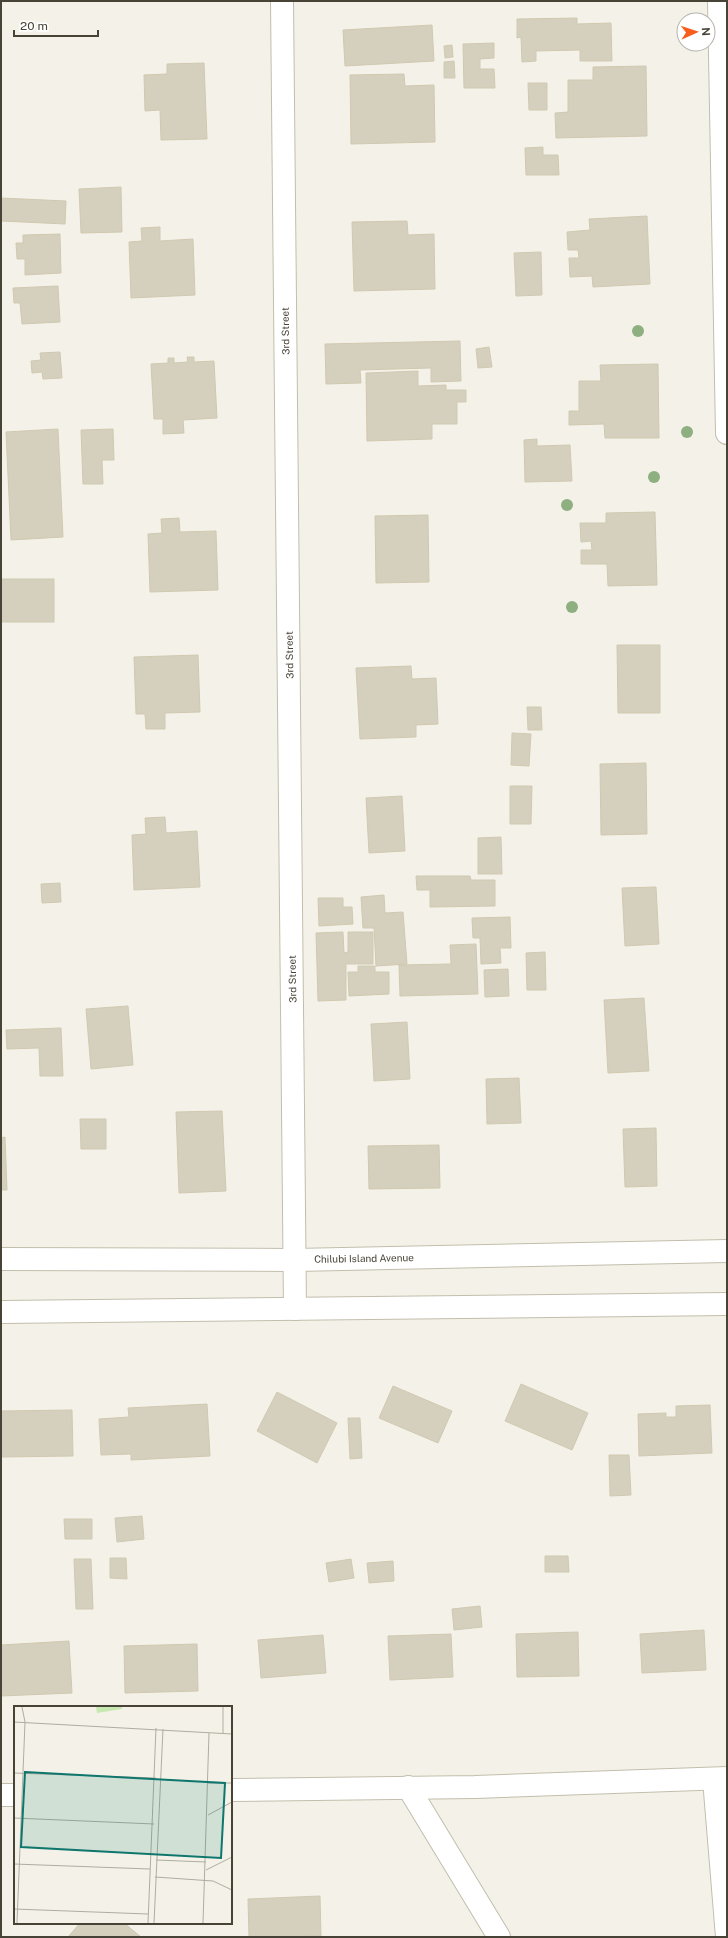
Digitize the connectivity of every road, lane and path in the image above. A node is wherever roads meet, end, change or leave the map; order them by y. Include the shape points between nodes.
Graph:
1 (282, 1) edge
2 (719, 1) edge
3 (727, 432) edge
4 (727, 1251) edge
5 (1, 1259) edge
6 (295, 1260) junction
7 (727, 1304) edge
8 (296, 1309) junction
9 (1, 1312) edge
10 (721, 1779) edge
11 (408, 1787) junction
12 (232, 1790) edge
13 (1, 1795) edge
14 (14, 1795) edge
15 (499, 1937) edge
16 (727, 1937) edge

1 - 6 street, 3rd Street
2 - 3 street
4 - 6 street, Chilubi Island Avenue
5 - 6 street, Chilubi Island Avenue
6 - 8 street, 3rd Street
7 - 8 street
8 - 9 street
10 - 11 street
10 - 16 street
11 - 12 street
11 - 15 street
13 - 14 street

